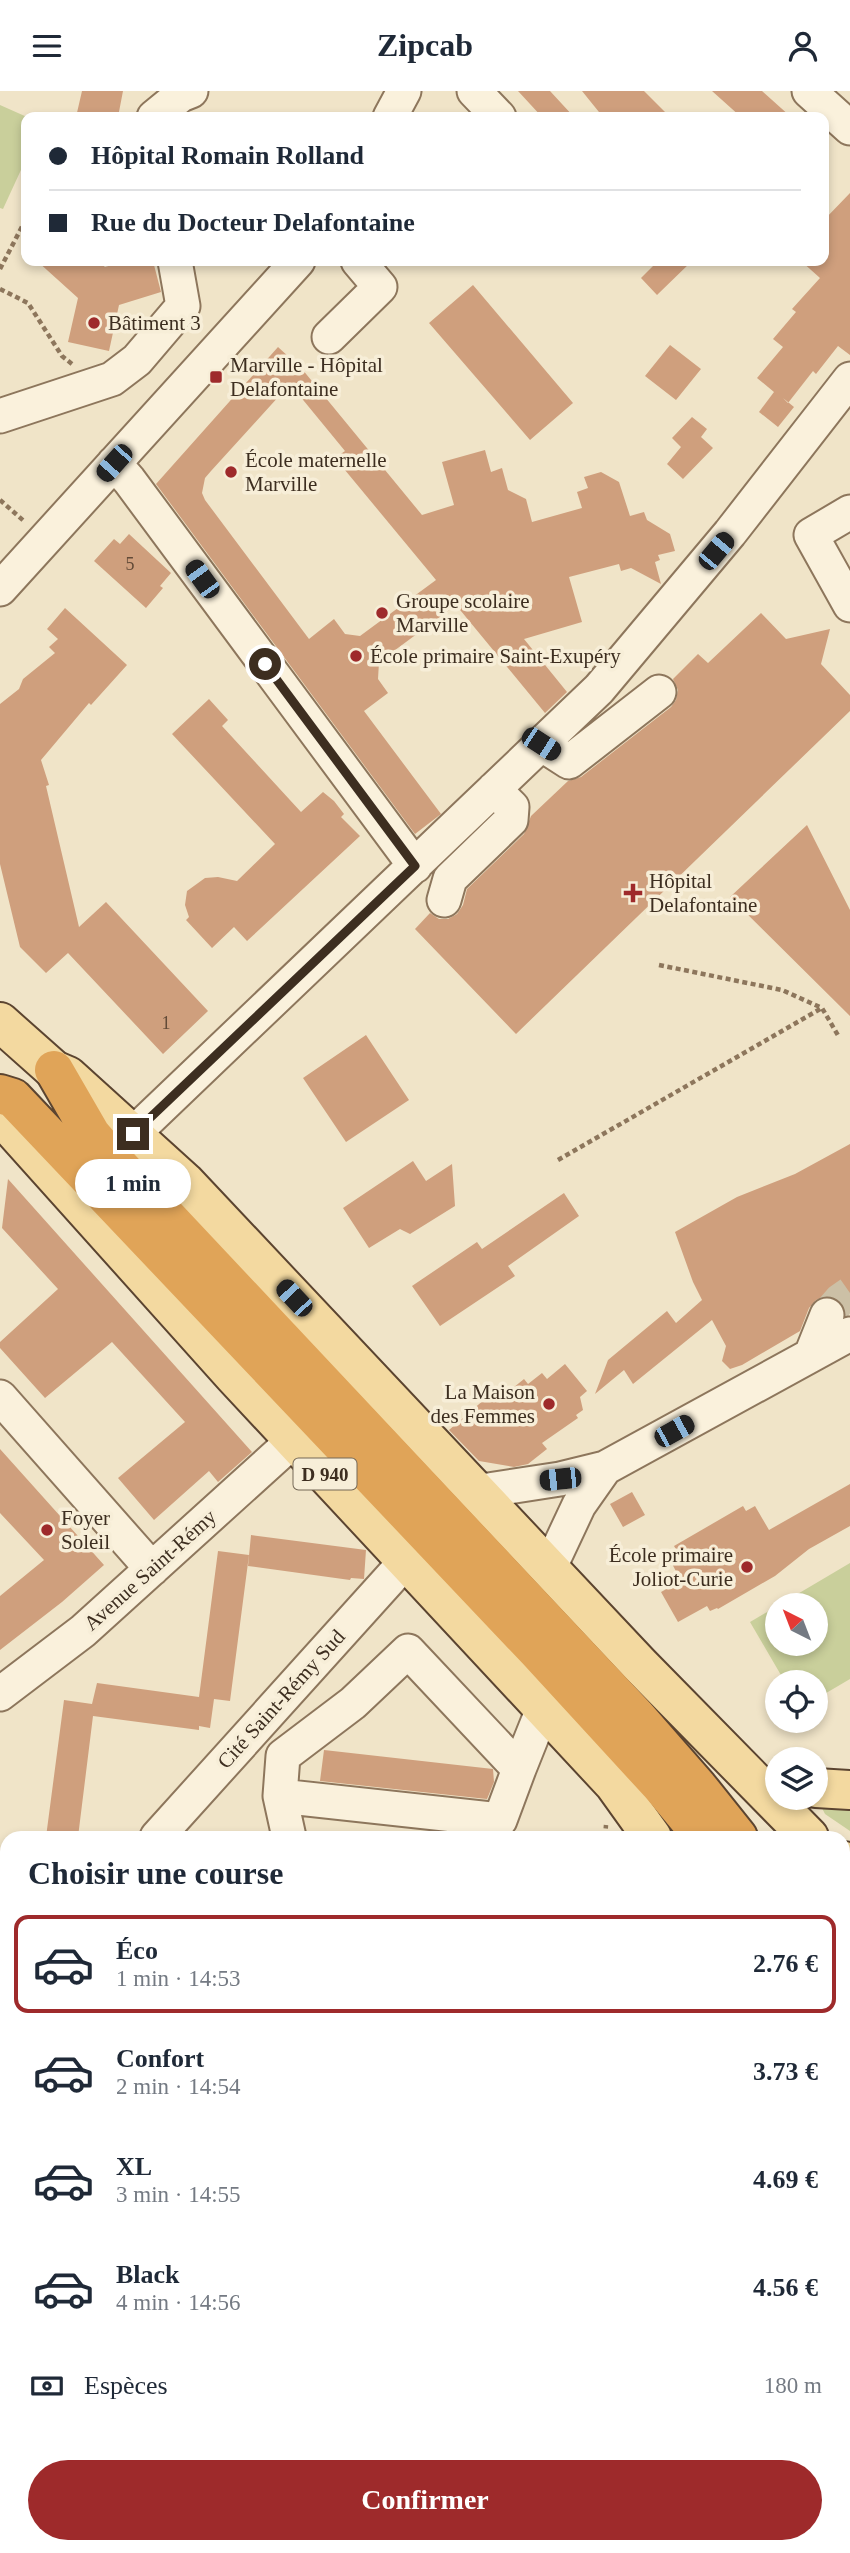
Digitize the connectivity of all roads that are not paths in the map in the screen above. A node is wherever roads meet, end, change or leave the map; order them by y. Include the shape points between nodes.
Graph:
1 (191, 91) edge
2 (404, 91) edge
3 (474, 91) edge
4 (809, 91) edge
5 (160, 112) edge
6 (393, 112) edge
7 (494, 112) edge
8 (850, 128) edge
9 (176, 266) edge
10 (293, 266) edge
11 (362, 266) edge
12 (329, 337) dead end
13 (850, 379) edge
14 (0, 416) edge
15 (114, 463) junction
16 (850, 512) edge
17 (0, 589) edge
18 (850, 605) edge
19 (659, 692) dead end
20 (541, 744) junction
21 (494, 789) junction
22 (415, 866) junction
23 (444, 900) dead end
24 (0, 1022) edge
25 (54, 1070) junction
26 (0, 1094) edge
27 (0, 1115) edge
28 (133, 1134) junction
29 (839, 1324) tunnel mouth
30 (0, 1397) edge
31 (294, 1440) junction
32 (605, 1468) junction
33 (475, 1492) junction
34 (406, 1561) junction
35 (152, 1569) junction
36 (549, 1569) junction
37 (0, 1693) edge
38 (543, 1709) junction
39 (708, 1735) junction
40 (519, 1769) junction
41 (765, 1774) edge
42 (828, 1789) edge
43 (850, 1790) edge
44 (280, 1795) junction
45 (491, 1829) edge
46 (162, 1831) edge
47 (288, 1831) edge
48 (648, 1831) edge
49 (698, 1831) edge
50 (733, 1831) edge
51 (805, 1831) edge

1 - 5 street
2 - 6 street
3 - 7 street
4 - 8 street
9 - 14 street via 183,306 137,360 112,379
10 - 15 street
11 - 12 street via 380,287
13 - 20 street via 688,585 599,689
15 - 17 street
15 - 22 street
16 - 18 street via 811,535
19 - 20 street via 569,762
20 - 21 street
21 - 22 street
21 - 23 street via 512,807 511,820 450,879
22 - 28 street
24 - 25 main road
25 - 28 main road via 68,1076
25 - 50 highway via 90,1134 108,1155 628,1708
26 - 49 highway via 13,1098 417,1523
27 - 31 main road, D 940
28 - 33 main road via 185,1182
29 - 32 street via 811,1355
30 - 35 street
31 - 34 main road, D 940
31 - 35 street, Avenue Saint-Rémy
32 - 33 street
32 - 36 street via 579,1505
33 - 36 main road
34 - 38 main road, D 940
34 - 46 street, Cité Saint-Rémy Sud
35 - 37 street, Avenue Saint-Rémy via 83,1631
36 - 39 main road
38 - 40 street
38 - 48 main road, D 940 via 614,1784
39 - 41 main road
39 - 51 main road
40 - 44 street via 408,1651 353,1703 283,1756
40 - 45 street
42 - 43 main road
44 - 45 street
44 - 47 street

